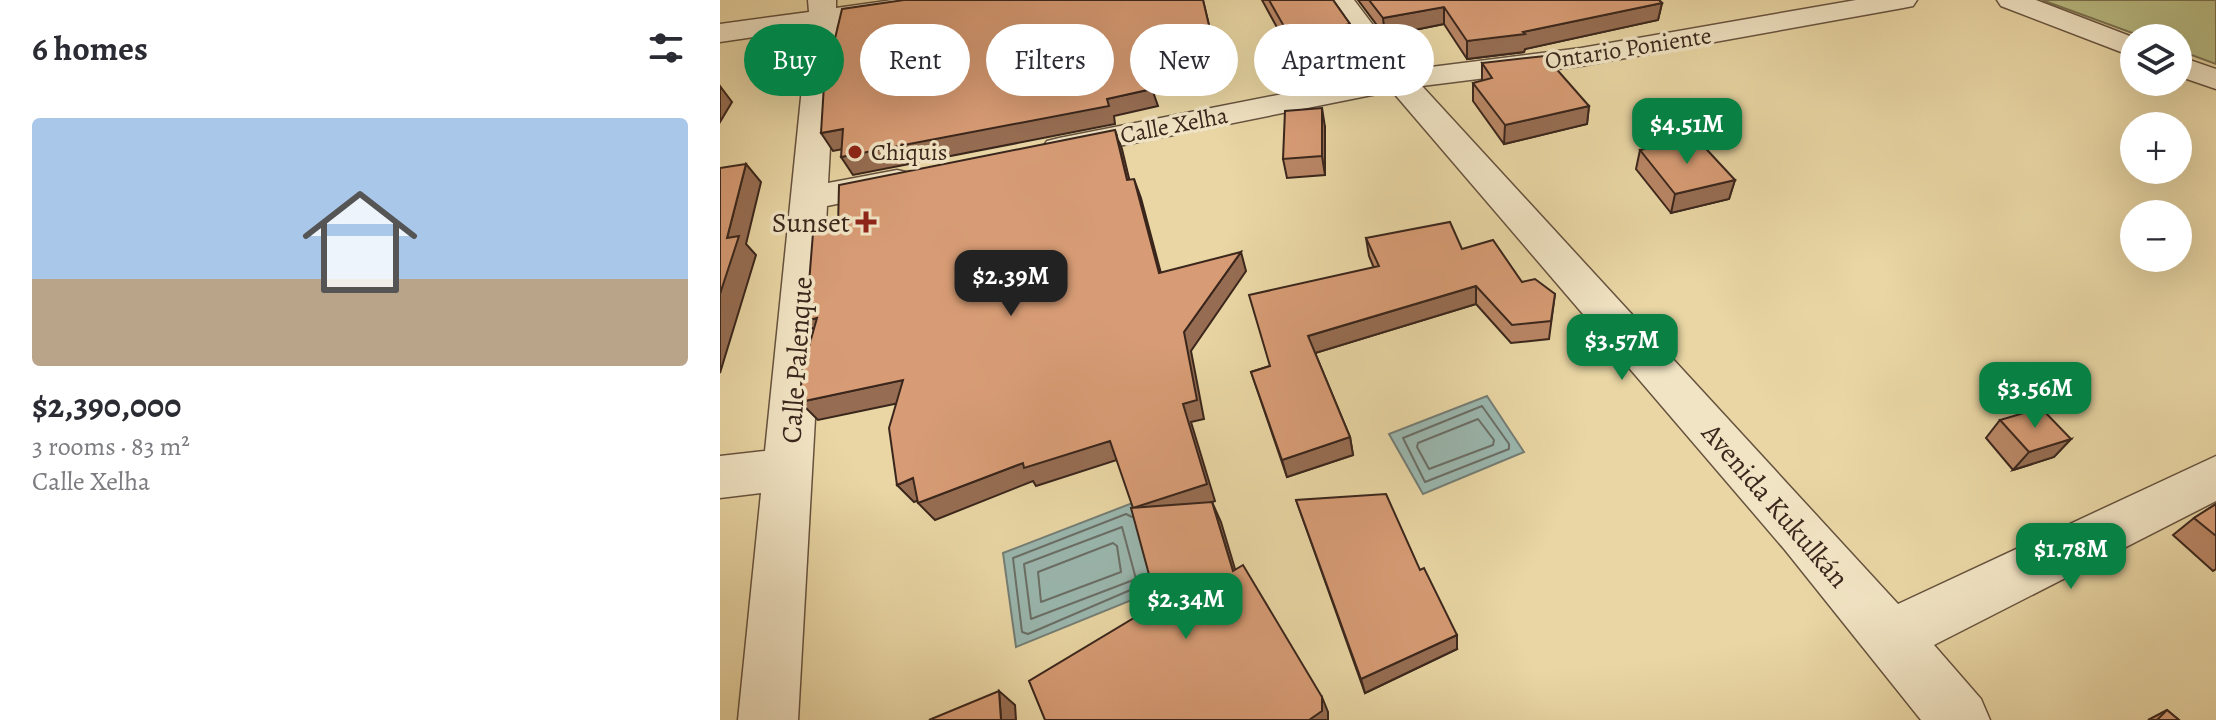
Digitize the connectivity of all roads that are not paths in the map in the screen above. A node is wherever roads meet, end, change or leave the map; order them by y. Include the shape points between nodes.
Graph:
1 (951, 0) edge
2 (1340, 0) edge
3 (1903, 0) edge
4 (2011, 0) edge
5 (823, 9) edge
6 (1358, 24) edge
7 (720, 33) edge
8 (2120, 43) edge
9 (2192, 71) edge
10 (1434, 76) edge
11 (2216, 80) edge
12 (1319, 96) edge
13 (1413, 96) edge
14 (1025, 155) edge
15 (932, 174) edge
16 (807, 199) junction
17 (788, 469) junction
18 (720, 477) edge
19 (2216, 477) edge
20 (1890, 637) junction
21 (768, 720) edge
22 (1960, 720) edge

1 - 5 street
2 - 6 street, Avenida Kukulkán
3 - 10 street, Ontario Poniente via 1581,57
4 - 8 street
5 - 7 street
5 - 16 street, Calle Palenque
9 - 11 street
12 - 14 street, Calle Xelha
13 - 20 street, Avenida Kukulkán
15 - 16 street
16 - 17 street, Calle Palenque
17 - 18 street
17 - 21 street, Calle Palenque
19 - 20 street
20 - 22 street, Avenida Kukulkán

